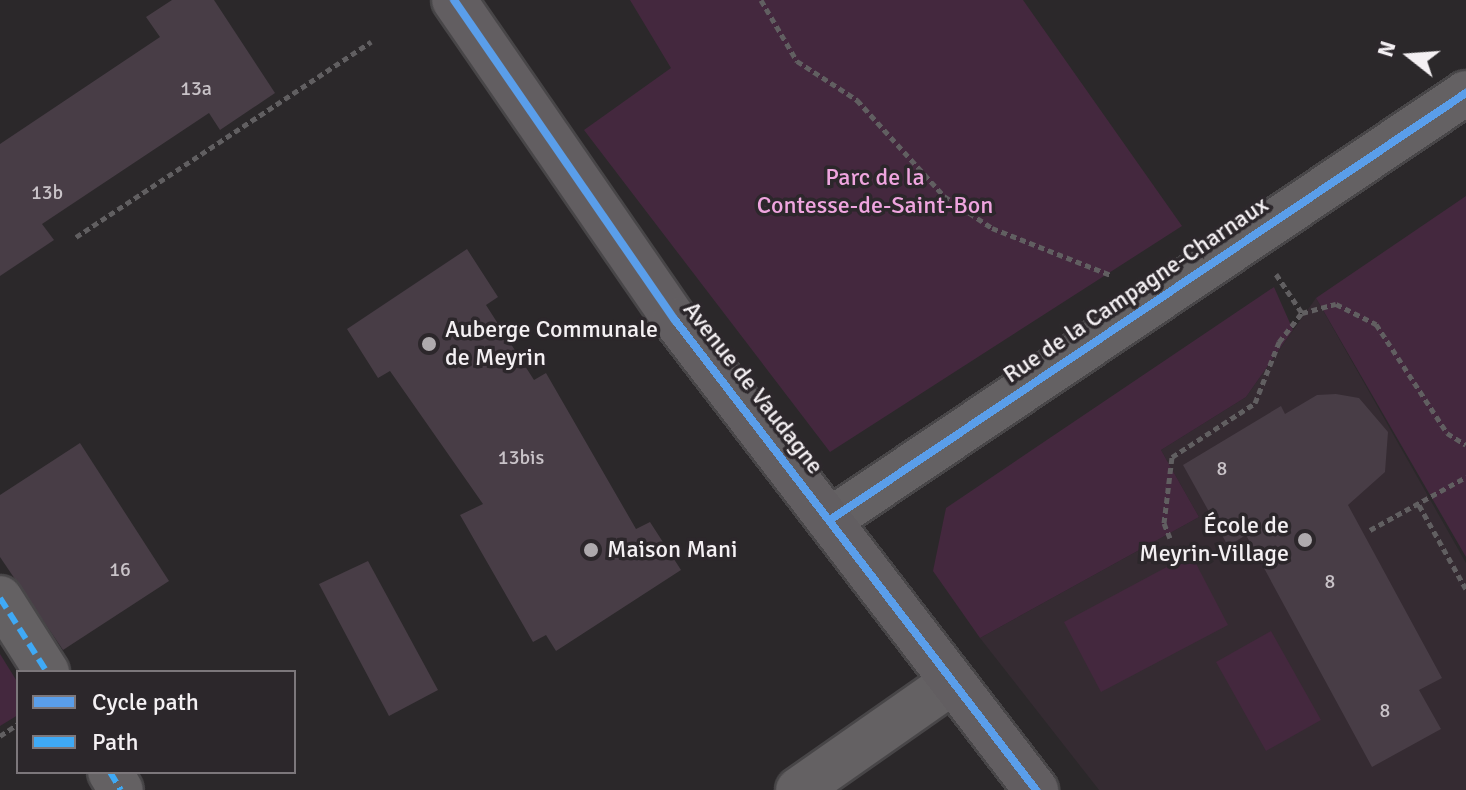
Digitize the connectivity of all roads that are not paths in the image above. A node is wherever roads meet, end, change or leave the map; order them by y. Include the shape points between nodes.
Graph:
1 (454, 0) edge
2 (1466, 93) edge
3 (830, 520) junction
4 (0, 598) edge
5 (46, 670) edge
6 (951, 683) junction
7 (798, 790) edge
8 (1036, 790) edge

1 - 3 street, Avenue de Vaudagne via 650,287
2 - 3 street, Rue de la Campagne-Charnaux
3 - 6 street, Avenue de Vaudagne
4 - 5 street
6 - 7 street
6 - 8 street, Avenue de Vaudagne

